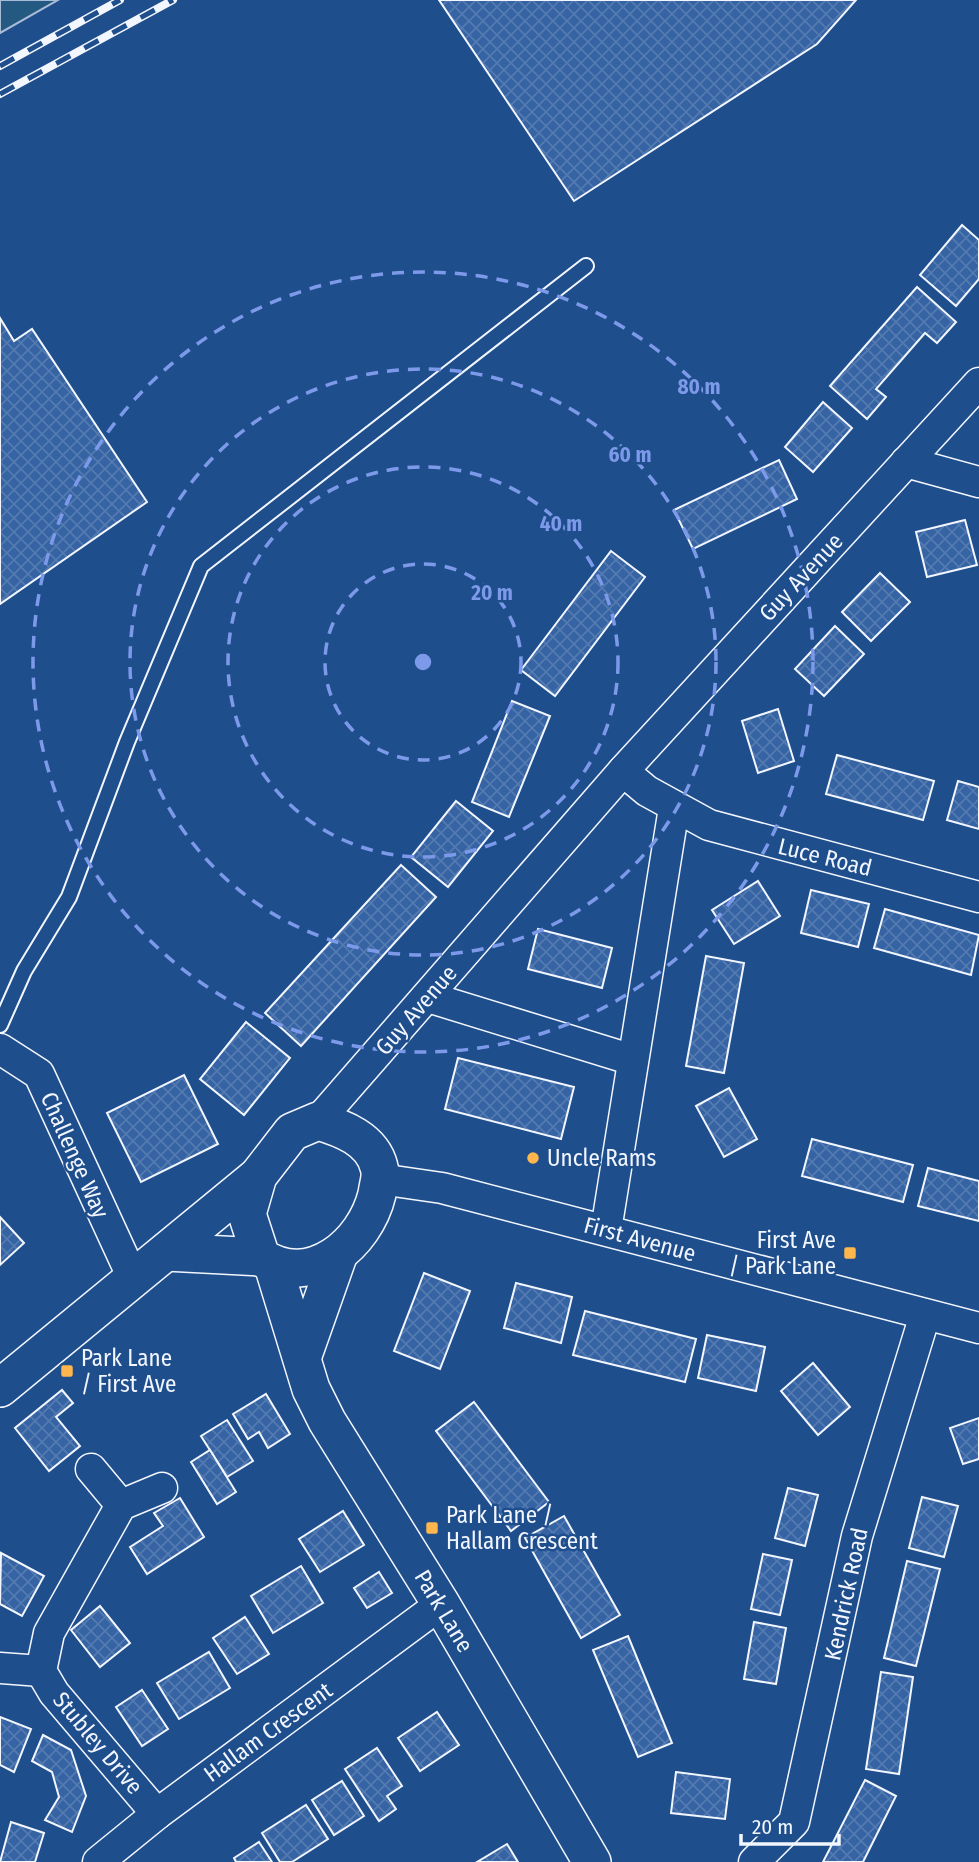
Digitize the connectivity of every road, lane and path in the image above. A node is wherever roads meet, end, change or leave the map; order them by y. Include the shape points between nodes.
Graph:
1 (586, 266) dead end
2 (979, 383) edge
3 (906, 463) junction
4 (979, 482) edge
5 (623, 771) junction
6 (674, 808) junction
7 (979, 897) edge
8 (428, 997) junction
9 (0, 1025) edge
10 (0, 1049) edge
11 (633, 1059) junction
12 (318, 1121) junction
13 (258, 1176) junction
14 (380, 1179) junction
15 (607, 1230) junction
16 (166, 1252) junction
17 (338, 1256) junction
18 (267, 1261) junction
19 (132, 1276) junction
20 (925, 1315) junction
21 (979, 1328) edge
22 (302, 1358) junction
23 (0, 1388) edge
24 (91, 1469) dead end
25 (162, 1488) dead end
26 (121, 1506) junction
27 (440, 1604) junction
28 (0, 1668) edge
29 (41, 1671) junction
30 (157, 1814) junction
31 (99, 1862) edge
32 (592, 1862) edge
33 (754, 1862) edge

1 - 9 lane via 201,566 127,742 69,897 24,971
2 - 3 street, Guy Avenue
3 - 4 street
3 - 5 street, Guy Avenue
5 - 6 street
5 - 8 street, Guy Avenue
6 - 7 street, Luce Road via 754,839
6 - 11 street
8 - 11 street
8 - 12 street, Guy Avenue
10 - 19 street, Challenge Way via 39,1074
11 - 15 street
12 - 13 street via 292,1132
12 - 14 street via 348,1130 363,1143 379,1166
13 - 16 street
13 - 18 street via 247,1214
14 - 15 street, First Avenue via 442,1188
14 - 17 street via 372,1213
15 - 20 street, First Avenue
16 - 18 street
16 - 19 street
17 - 18 street via 316,1265 284,1269
17 - 22 street
18 - 22 street, Park Lane
19 - 23 street
20 - 21 street, First Avenue
20 - 33 street, Kendrick Road via 857,1536 794,1822
22 - 27 street, Park Lane via 327,1421
24 - 26 street
25 - 26 street
26 - 29 street, Stubley Drive via 49,1633
27 - 30 street, Hallam Crescent
27 - 32 street, Park Lane
28 - 29 street, Stubley Drive
29 - 30 street, Stubley Drive via 54,1693
30 - 31 street, Hallam Crescent

